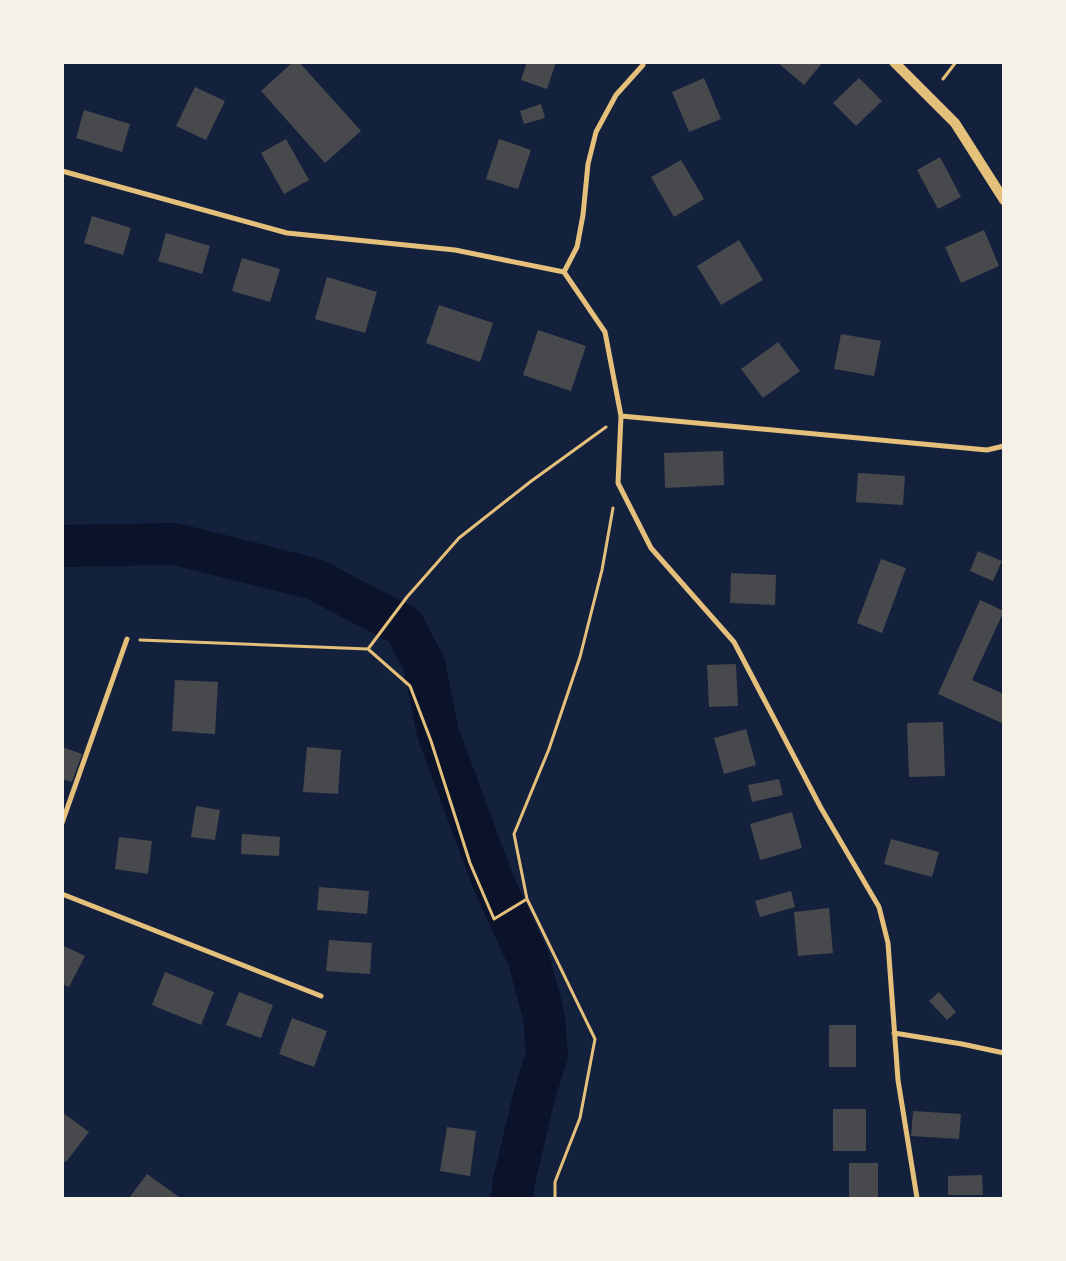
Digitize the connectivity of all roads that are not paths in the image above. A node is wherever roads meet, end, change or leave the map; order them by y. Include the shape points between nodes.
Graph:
1 (894, 62) edge
2 (643, 65) dead end
3 (62, 171) edge
4 (1004, 200) edge
5 (564, 272) junction
6 (621, 416) junction
7 (1004, 446) edge
8 (127, 639) road end
9 (62, 823) edge
10 (62, 894) edge
11 (321, 996) dead end
12 (894, 1033) junction
13 (1004, 1053) edge
14 (917, 1198) edge

1 - 4 main road via 955,123
2 - 5 street via 616,95 596,132 588,164 584,215 577,247
3 - 5 street via 287,233 455,250
5 - 6 street via 605,332
6 - 7 street via 987,450
6 - 12 street via 618,483 651,548 734,642 821,808 879,907 888,943
8 - 9 street
10 - 11 street
12 - 13 street
12 - 14 street via 898,1080

